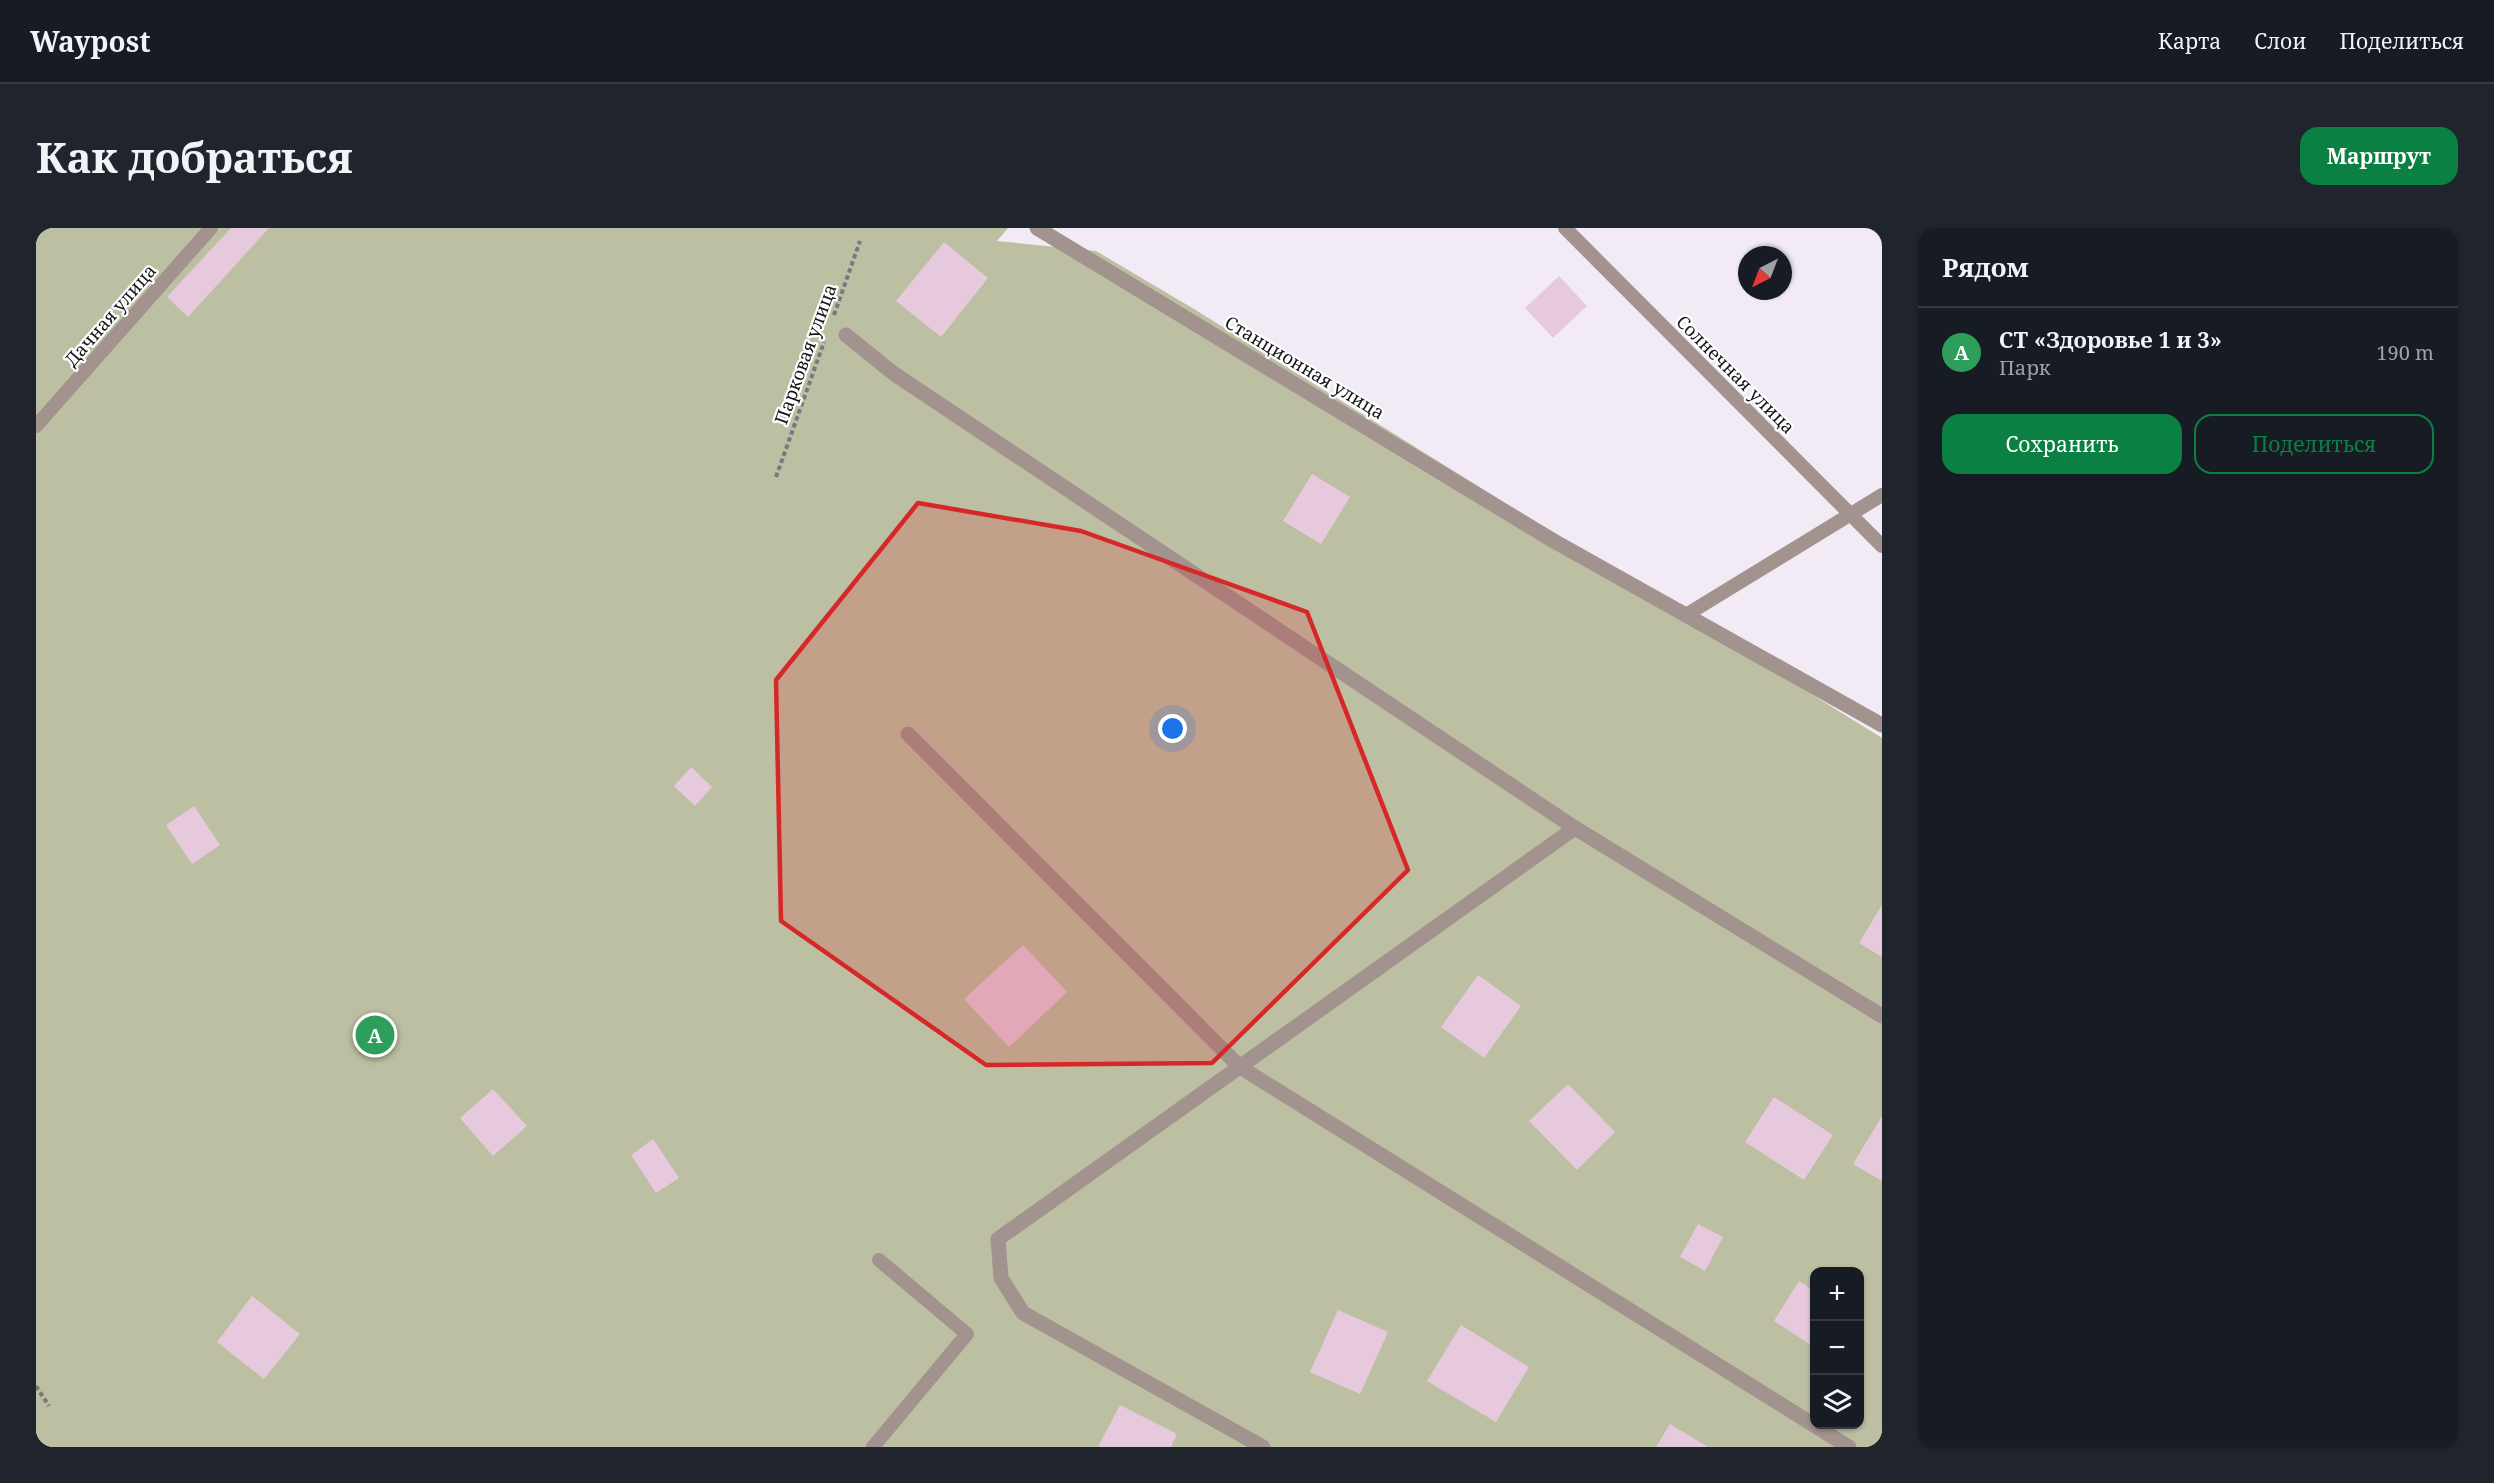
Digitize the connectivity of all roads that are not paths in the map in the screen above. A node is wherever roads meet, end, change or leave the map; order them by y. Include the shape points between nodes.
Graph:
1 (211, 228) edge
2 (1037, 228) edge
3 (1565, 228) edge
4 (846, 335) dead end
5 (36, 426) edge
6 (1882, 495) edge
7 (1850, 515) junction
8 (1882, 546) edge
9 (1686, 615) junction
10 (1882, 725) edge
11 (908, 734) dead end
12 (1575, 828) junction
13 (1882, 1016) edge
14 (1240, 1067) junction
15 (879, 1260) dead end
16 (873, 1447) edge
17 (1263, 1447) edge
18 (1849, 1447) edge

1 - 5 lane, Дачная улица
2 - 9 street, Станционная улица via 1552,540
3 - 7 lane, Солнечная улица
4 - 12 street via 893,373
6 - 7 lane
7 - 8 lane, Солнечная улица
7 - 9 lane
9 - 10 street, Станционная улица
11 - 14 street
12 - 13 street
12 - 14 street
14 - 17 street via 998,1239 1000,1278 1023,1313
14 - 18 street
15 - 16 lane via 967,1334

